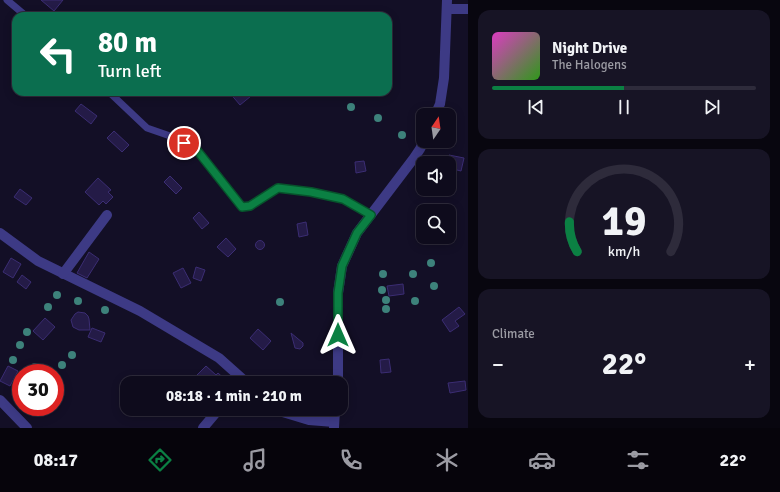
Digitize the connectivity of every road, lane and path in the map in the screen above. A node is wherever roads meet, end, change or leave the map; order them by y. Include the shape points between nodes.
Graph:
1 (7, 0) edge
2 (447, 5) edge
3 (468, 9) edge
4 (21, 12) edge
5 (112, 96) edge
6 (438, 108) edge
7 (420, 148) edge
8 (108, 215) dead end
9 (371, 215) junction
10 (0, 233) edge
11 (63, 274) junction
12 (239, 376) edge
13 (338, 376) edge
14 (0, 400) edge
15 (214, 416) edge
16 (296, 416) edge
17 (334, 425) edge
18 (27, 428) edge
19 (203, 428) edge

1 - 4 lane
2 - 3 street
2 - 6 street via 444,78
5 - 9 lane via 147,128 196,149 242,207 250,206 278,188 343,199
7 - 9 street
8 - 11 street
9 - 13 street via 357,233 342,266 338,293
10 - 11 street via 38,261
11 - 12 street via 140,311 219,358
14 - 18 street
15 - 19 street
16 - 17 street

